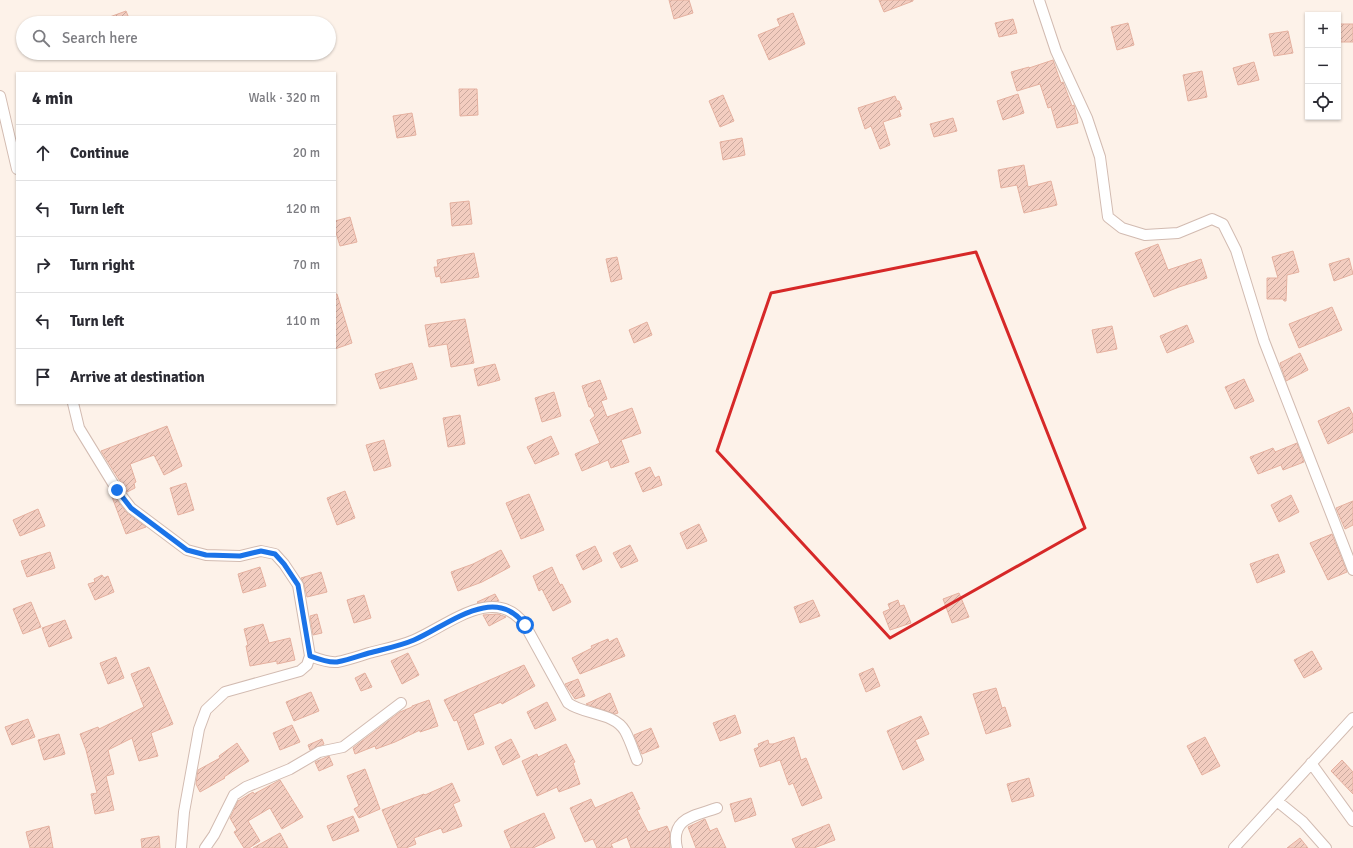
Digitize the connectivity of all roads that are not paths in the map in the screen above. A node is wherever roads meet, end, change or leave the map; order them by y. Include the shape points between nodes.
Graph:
1 (1039, 0) edge
2 (0, 96) edge
3 (16, 165) edge
4 (73, 404) edge
5 (1353, 570) edge
6 (310, 656) junction
7 (400, 703) dead end
8 (1352, 716) edge
9 (636, 760) dead end
10 (1311, 763) junction
11 (1277, 801) junction
12 (717, 808) dead end
13 (1353, 821) edge
14 (181, 848) edge
15 (205, 848) edge
16 (677, 848) edge
17 (1234, 848) edge
18 (1326, 848) edge

1 - 5 street via 1056,51 1087,118 1100,157 1108,217 1122,228 1145,235 1178,234 1212,220 1223,224 1236,250 1264,341
2 - 3 street
4 - 6 street via 79,428 131,508 187,550 206,555 240,556 261,551 275,554 298,585
6 - 9 street via 336,662 413,640 465,612 496,607 509,609 518,615 525,625 568,703 574,708 616,722 624,730
6 - 14 street via 307,665 300,671 225,692 206,710 199,729 184,812
7 - 15 street via 343,747 319,752 290,769 246,787 234,795
8 - 10 street
10 - 11 street
10 - 13 street
11 - 17 street
11 - 18 street via 1303,822
12 - 16 street via 680,823 675,832

